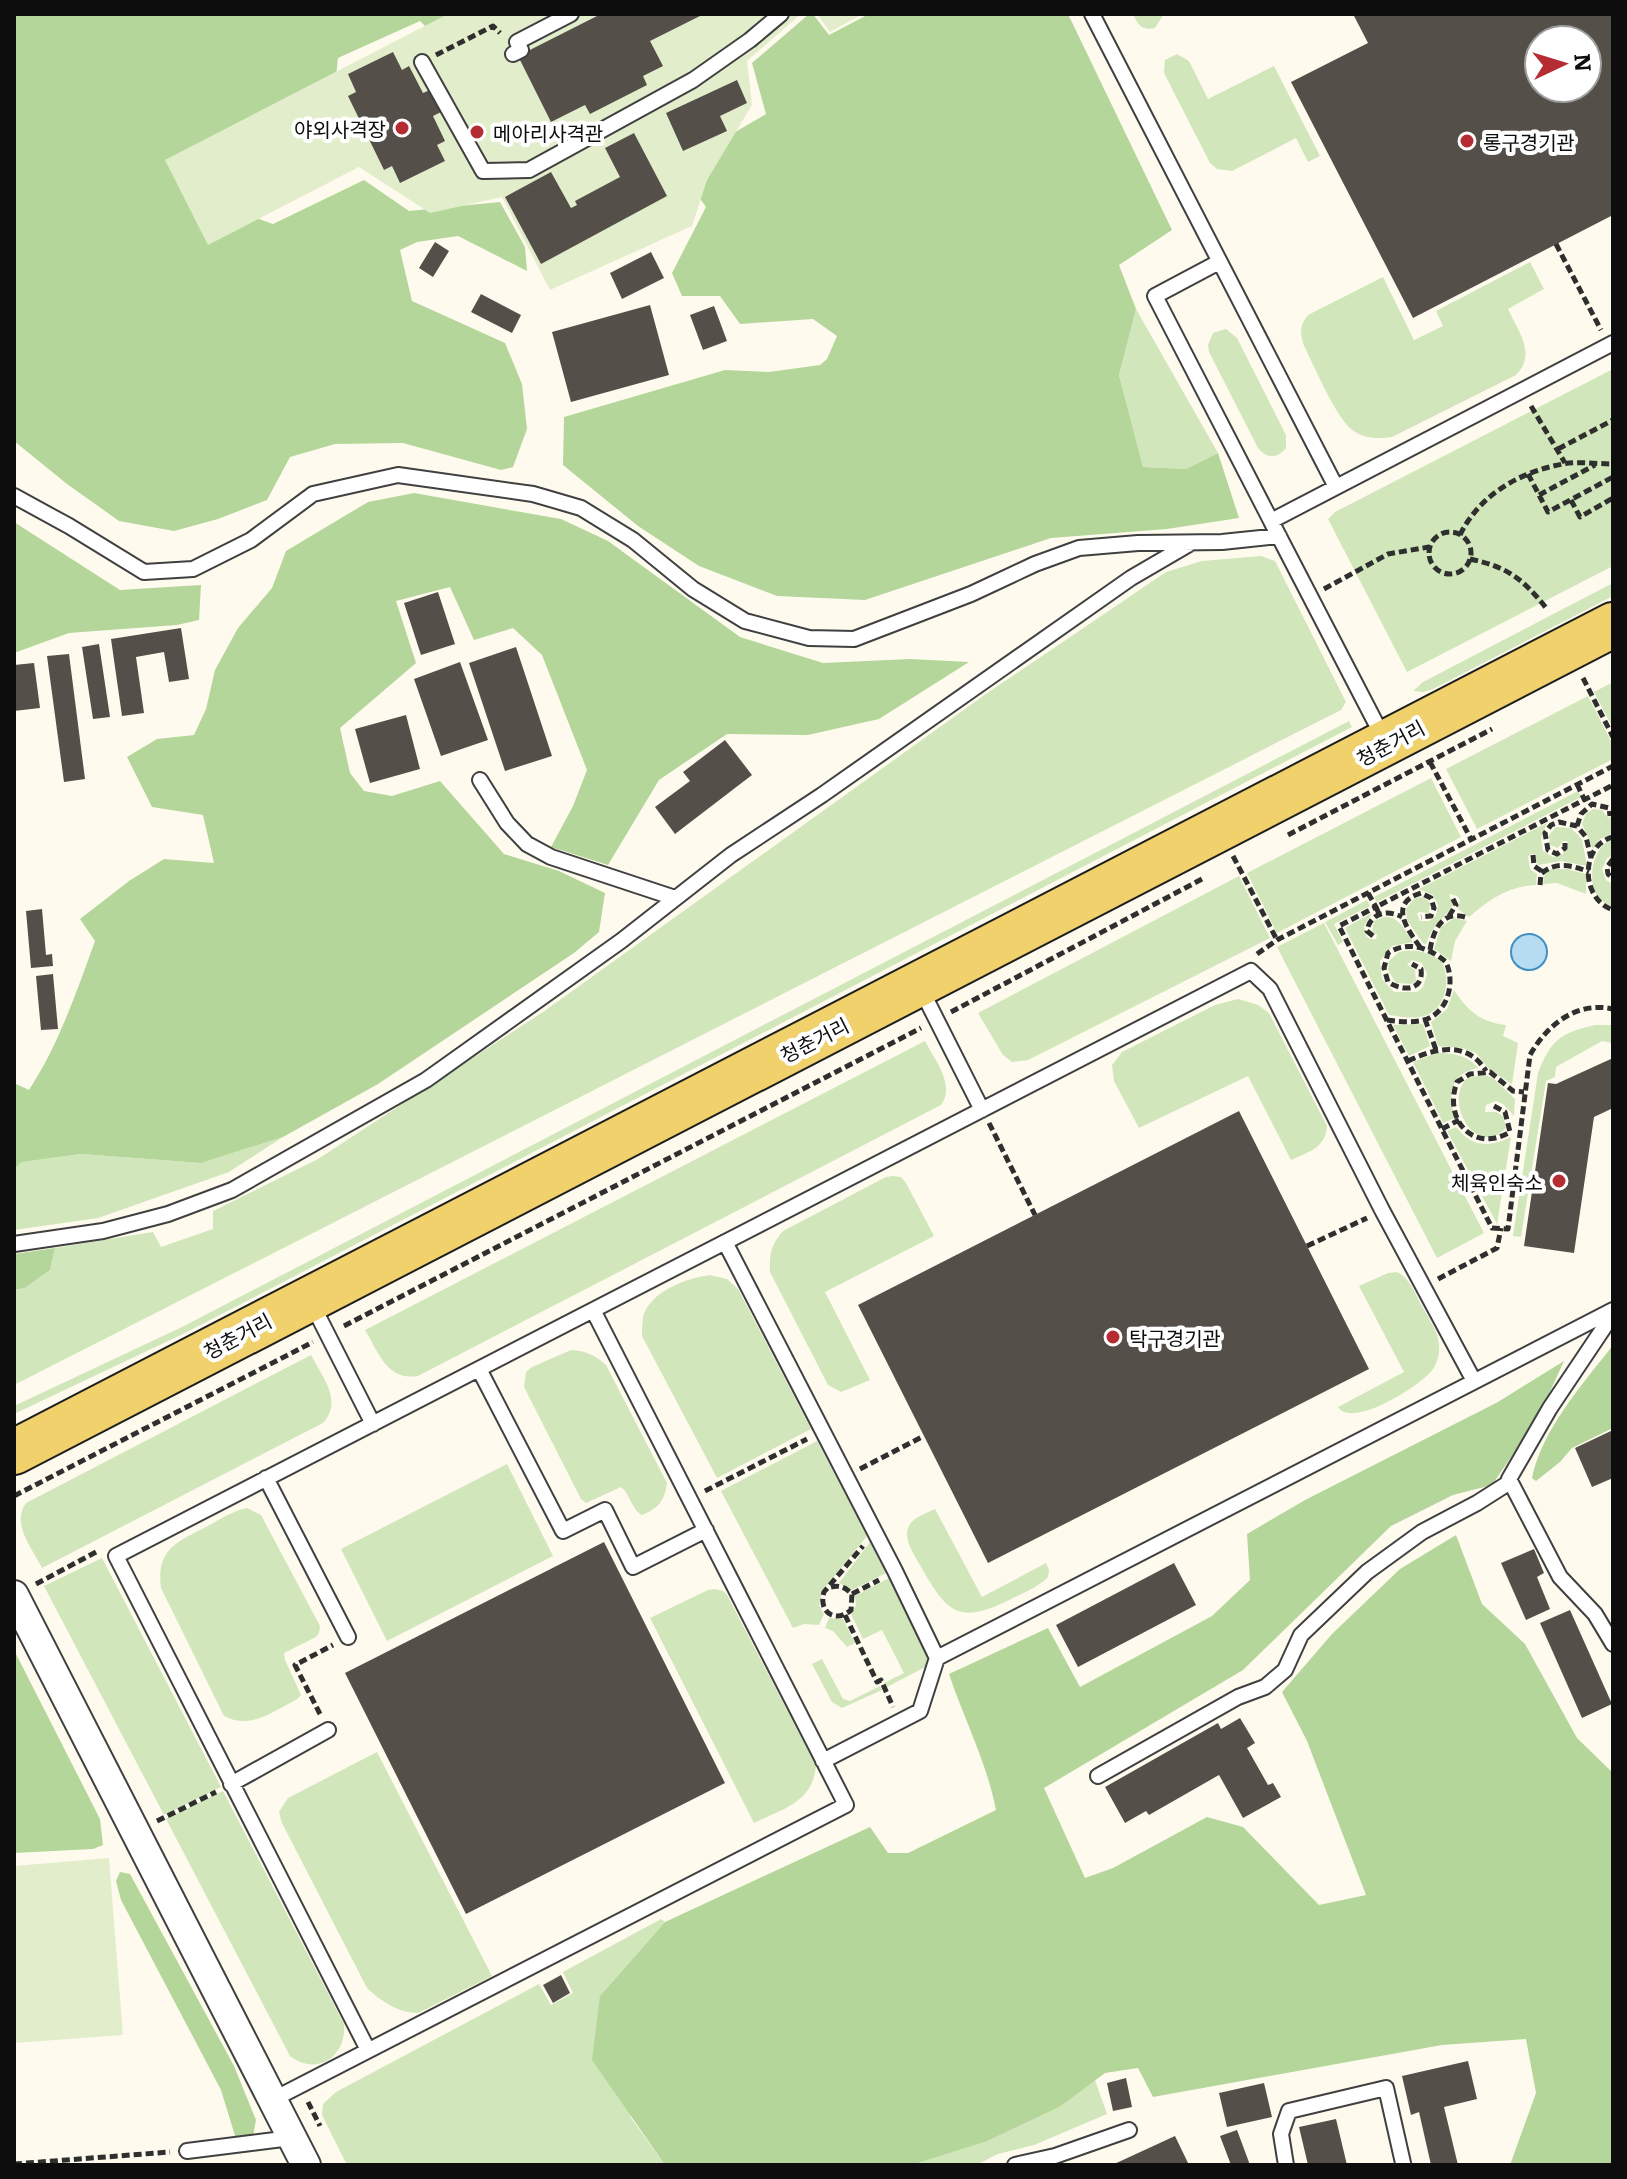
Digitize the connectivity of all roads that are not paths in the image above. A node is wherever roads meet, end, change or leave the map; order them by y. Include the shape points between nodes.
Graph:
1 (571, 14) edge
2 (781, 14) edge
3 (1092, 14) edge
4 (513, 54) dead end
5 (422, 62) dead end
6 (1219, 262) junction
7 (1611, 344) edge
8 (1336, 487) junction
9 (14, 496) edge
10 (1271, 521) junction
11 (1279, 536) junction
12 (1191, 543) junction
13 (1613, 625) edge
14 (1409, 746) junction
15 (480, 780) dead end
16 (675, 898) junction
17 (927, 1002) junction
18 (982, 1110) junction
19 (725, 1242) junction
20 (14, 1244) edge
21 (593, 1310) junction
22 (1613, 1312) edge
23 (318, 1316) junction
24 (479, 1369) junction
25 (1474, 1381) junction
26 (373, 1424) junction
27 (14, 1452) edge
28 (266, 1478) junction
29 (1510, 1482) junction
30 (706, 1530) junction
31 (20, 1592) edge
32 (348, 1637) road end
33 (1613, 1644) edge
34 (937, 1658) junction
35 (328, 1730) road end
36 (823, 1761) junction
37 (1098, 1776) dead end
38 (231, 1784) junction
39 (368, 2050) junction
40 (272, 2100) junction
41 (1129, 2130) dead end
42 (291, 2138) junction
43 (187, 2151) road end
44 (1403, 2163) edge
45 (306, 2165) edge
46 (1015, 2165) edge
47 (1286, 2165) edge

1 - 4 lane via 517,42 521,50
2 - 5 lane via 693,80 529,170 483,171
3 - 6 lane
6 - 8 lane
6 - 10 lane via 1155,296
7 - 8 lane
8 - 10 lane
9 - 12 lane via 144,572 193,569 251,540 313,494 398,475 533,494 581,508 745,621 809,638 854,639 1079,548
10 - 11 lane
11 - 12 lane
11 - 14 lane via 1310,596
12 - 16 lane via 1131,578
13 - 14 main road, 청춘거리 via 1574,672
14 - 17 main road, 청춘거리
15 - 16 lane via 527,844
16 - 20 lane via 426,1080 232,1190 103,1231
17 - 18 lane
17 - 23 main road, 청춘거리
18 - 19 lane
18 - 25 lane via 1251,971 1270,989
19 - 21 lane
19 - 34 lane
21 - 24 lane
21 - 30 lane
22 - 25 lane
22 - 29 lane via 1550,1408
23 - 26 lane
23 - 27 main road, 청춘거리
24 - 26 lane
24 - 30 lane via 563,1531 605,1510 633,1567
25 - 34 lane
26 - 28 lane
28 - 32 lane
28 - 38 lane via 116,1556
29 - 33 lane via 1560,1577 1595,1614
29 - 37 lane via 1422,1532 1367,1572 1301,1635 1285,1670 1265,1687
30 - 36 lane
31 - 40 street
34 - 36 lane via 920,1711
35 - 38 lane
36 - 39 lane via 846,1805
38 - 39 lane
39 - 40 lane
40 - 42 street
41 - 46 lane
42 - 43 lane
42 - 45 street
44 - 47 lane via 1386,2088 1289,2111 1281,2134

